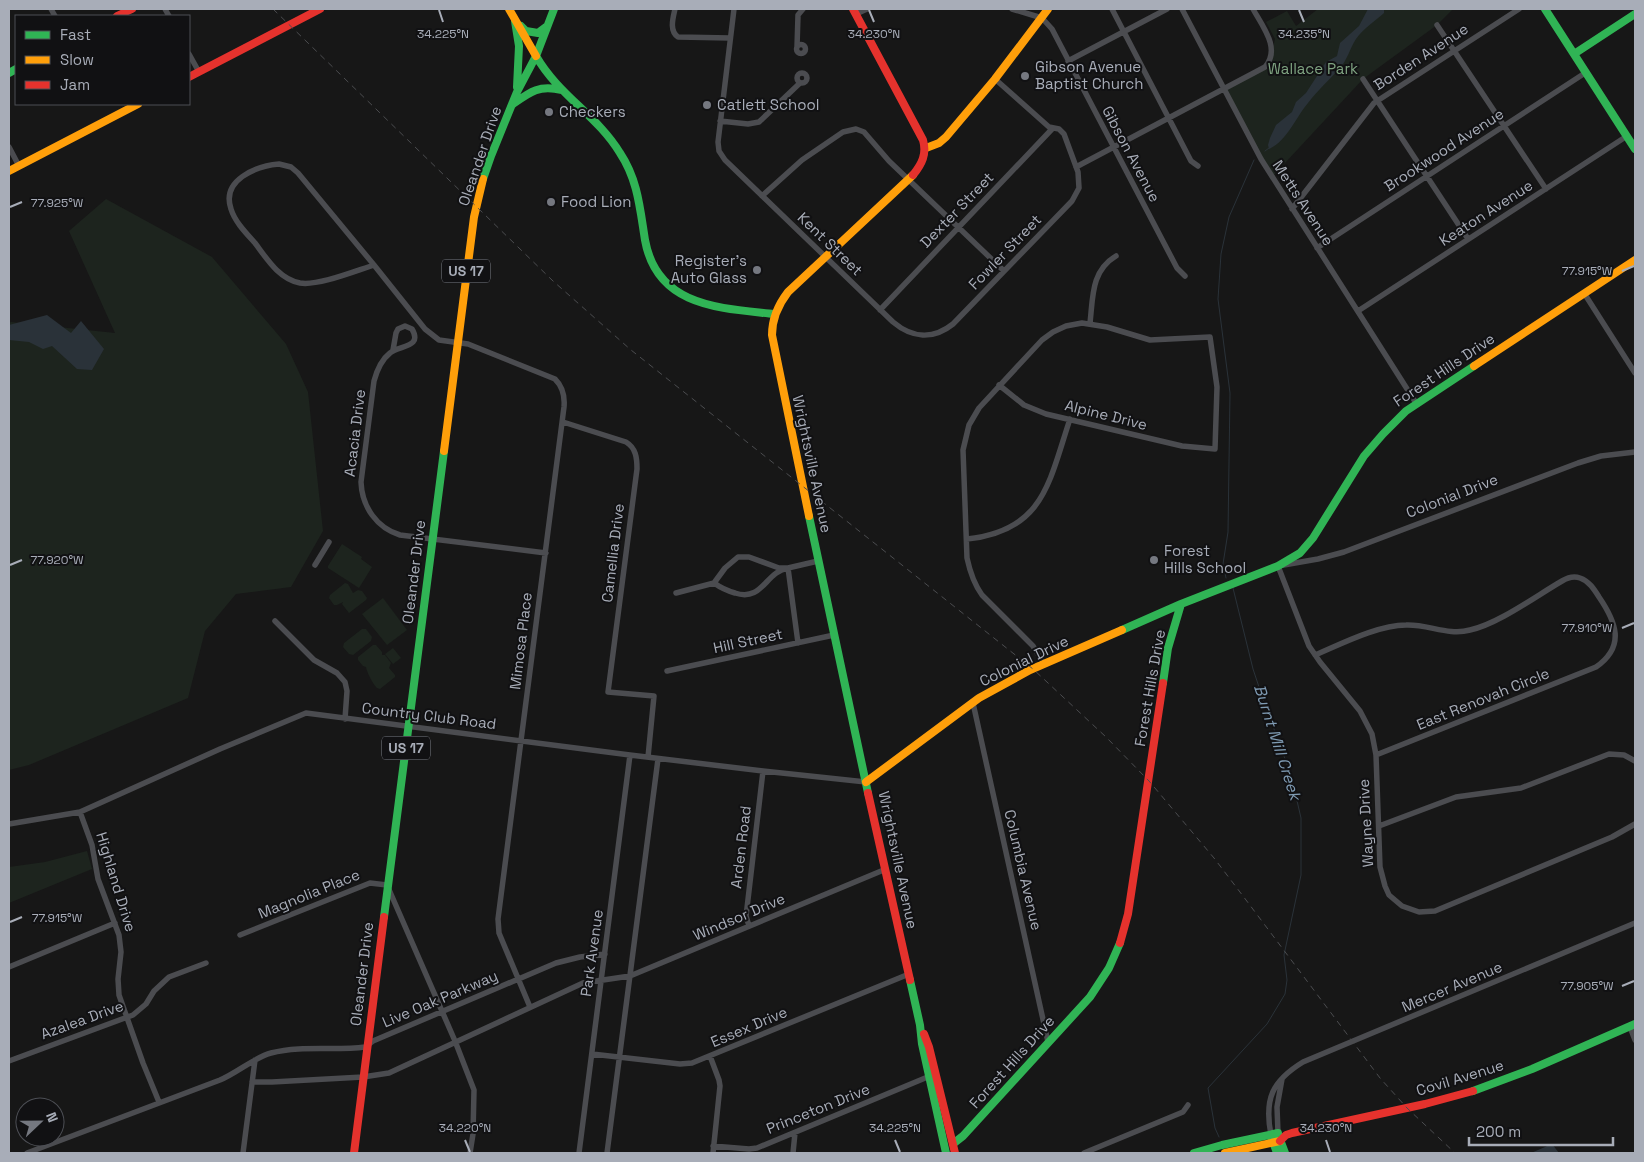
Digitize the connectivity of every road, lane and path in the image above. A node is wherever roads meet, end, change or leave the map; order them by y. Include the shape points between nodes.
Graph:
1 (132, 9) edge
2 (320, 9) edge
3 (509, 9) edge
4 (554, 9) edge
5 (674, 9) edge
6 (734, 9) edge
7 (803, 9) edge
8 (867, 9) edge
9 (1012, 9) edge
10 (1048, 9) edge
11 (1112, 9) edge
12 (1167, 9) edge
13 (1182, 9) edge
14 (1253, 9) edge
15 (1519, 9) edge
16 (1545, 9) edge
17 (855, 12) edge
18 (1635, 14) edge
19 (119, 15) edge
20 (1042, 18) junction
21 (515, 21) junction
22 (1437, 24) dead end
23 (548, 25) junction
24 (1124, 32) junction
25 (730, 38) junction
26 (797, 46) dead end
27 (539, 47) junction
28 (1454, 51) junction
29 (1574, 54) junction
30 (190, 56) edge
31 (536, 56) junction
32 (1068, 61) junction
33 (546, 70) junction
34 (198, 72) junction
35 (1585, 73) junction
36 (190, 77) edge
37 (995, 79) junction
38 (1363, 79) dead end
39 (800, 84) dead end
40 (562, 90) junction
41 (1224, 90) junction
42 (517, 92) junction
43 (1378, 100) junction
44 (512, 104) junction
45 (136, 105) edge
46 (1169, 118) junction
47 (720, 121) junction
48 (1504, 126) junction
49 (1053, 128) junction
50 (1627, 136) junction
51 (9, 147) edge
52 (926, 148) junction
53 (1114, 148) junction
54 (1635, 149) edge
55 (19, 166) junction
56 (1198, 166) dead end
57 (1076, 167) junction
58 (9, 172) edge
59 (1427, 176) junction
60 (909, 180) junction
61 (1546, 189) junction
62 (762, 196) junction
63 (1292, 209) junction
64 (958, 227) junction
65 (1468, 239) junction
66 (1317, 248) junction
67 (1116, 256) dead end
68 (825, 257) junction
69 (1635, 260) edge
70 (374, 265) junction
71 (1004, 271) junction
72 (1185, 276) dead end
73 (1584, 294) junction
74 (880, 310) junction
75 (1358, 311) junction
76 (774, 314) junction
77 (1090, 323) junction
78 (924, 336) joint
79 (458, 342) junction
80 (393, 350) junction
81 (1635, 373) edge
82 (999, 385) junction
83 (1416, 403) junction
84 (1070, 419) junction
85 (563, 422) junction
86 (1635, 452) edge
87 (966, 539) junction
88 (432, 540) junction
89 (329, 542) dead end
90 (546, 553) junction
91 (818, 561) junction
92 (315, 565) dead end
93 (1278, 566) junction
94 (788, 568) junction
95 (714, 583) junction
96 (676, 594) dead end
97 (1182, 604) junction
98 (275, 621) dead end
99 (834, 635) junction
100 (798, 643) junction
101 (1315, 655) junction
102 (1044, 664) junction
103 (667, 672) dead end
104 (973, 703) junction
105 (345, 719) junction
106 (409, 726) junction
107 (521, 741) junction
108 (630, 755) junction
109 (1376, 755) junction
110 (648, 757) junction
111 (658, 758) junction
112 (1635, 760) edge
113 (763, 772) junction
114 (866, 782) junction
115 (80, 812) junction
116 (9, 824) edge
117 (1635, 824) edge
118 (1380, 826) junction
119 (886, 869) junction
120 (388, 885) junction
121 (115, 923) junction
122 (1635, 923) edge
123 (749, 926) junction
124 (240, 935) dead end
125 (605, 954) junction
126 (206, 963) dead end
127 (9, 968) edge
128 (909, 974) junction
129 (630, 976) junction
130 (518, 979) junction
131 (601, 980) junction
132 (530, 1007) junction
133 (442, 1012) junction
134 (126, 1017) junction
135 (920, 1025) junction
136 (1632, 1026) edge
137 (1635, 1040) edge
138 (455, 1041) junction
139 (1048, 1042) junction
140 (367, 1046) junction
141 (592, 1054) junction
142 (710, 1056) junction
143 (619, 1058) junction
144 (255, 1060) junction
145 (9, 1061) edge
146 (930, 1076) junction
147 (363, 1077) junction
148 (252, 1082) junction
149 (159, 1102) junction
150 (1188, 1105) dead end
151 (795, 1133) junction
152 (1278, 1137) junction
153 (954, 1144) junction
154 (714, 1146) junction
155 (1102, 1146) junction
156 (26, 1153) edge
157 (243, 1153) edge
158 (354, 1153) edge
159 (470, 1153) edge
160 (579, 1153) edge
161 (607, 1153) edge
162 (712, 1153) edge
163 (793, 1153) edge
164 (946, 1153) edge
165 (955, 1153) edge
166 (1084, 1153) edge
167 (1102, 1153) edge
168 (1194, 1153) edge
169 (1225, 1153) edge
170 (1277, 1153) edge
171 (1284, 1153) edge

1 - 19 street
2 - 34 street
3 - 21 street, US 17
4 - 23 street, Oleander Drive / US 17
5 - 25 street via 673,33 678,37
6 - 25 street
7 - 26 street via 798,15
8 - 17 street
9 - 20 street
10 - 20 street
11 - 24 street
12 - 24 street
13 - 41 street, Metts Avenue
14 - 41 street via 1269,38 1271,56 1260,71
15 - 28 street, Borden Avenue
16 - 29 street
17 - 52 street
18 - 29 street
20 - 32 street, Gibson Avenue via 1052,29
20 - 37 street
21 - 23 street via 538,34
21 - 31 street, US 17
21 - 42 street, US 17 via 520,37
22 - 28 street
23 - 27 street, Oleander Drive / US 17
24 - 32 street
24 - 46 street
25 - 47 street
27 - 31 street, Oleander Drive / US 17
27 - 33 street
28 - 43 street, Borden Avenue
28 - 48 street
29 - 35 street
30 - 34 street
31 - 33 street
31 - 42 street, Oleander Drive / US 17
32 - 53 street, Gibson Avenue
33 - 40 street
34 - 36 street
35 - 48 street, Brookwood Avenue
35 - 50 street
37 - 49 street, Fowler Street
37 - 52 street via 946,137
38 - 43 street
39 - 47 street via 759,122
40 - 44 street via 539,87
40 - 76 street via 602,128 624,158 638,194 648,252 656,269 671,286 702,304
41 - 46 street
41 - 63 street, Metts Avenue
42 - 44 street, Oleander Drive / US 17
43 - 59 street
43 - 63 street, Borden Avenue
44 - 79 street, Oleander Drive / US 17 via 479,192
45 - 55 street
46 - 53 street
46 - 56 street via 1191,161
47 - 62 street, Kent Street via 718,147 725,160
48 - 59 street, Brookwood Avenue
48 - 61 street
49 - 57 street, Fowler Street via 1064,134
49 - 64 street, Dexter Street
50 - 54 street
50 - 61 street, Keaton Avenue
51 - 55 street
52 - 60 street, Wrightsville Avenue via 922,163
53 - 57 street
53 - 72 street, Gibson Avenue via 1177,268
55 - 58 street
57 - 71 street, Fowler Street via 1080,184 1076,195
59 - 65 street
59 - 66 street, Brookwood Avenue
60 - 62 street via 864,132 856,129 843,132 802,160
60 - 64 street
60 - 68 street, Wrightsville Avenue
61 - 65 street, Keaton Avenue
62 - 68 street, Kent Street
63 - 66 street, Metts Avenue
64 - 71 street
64 - 74 street, Dexter Street
65 - 75 street, Keaton Avenue
66 - 75 street, Metts Avenue
67 - 77 street via 1106,263 1096,278
68 - 74 street, Kent Street
68 - 76 street, Wrightsville Avenue via 788,292
69 - 73 street, Forest Hills Drive
70 - 70 street, Mimosa Place via 291,167 279,164 264,167 243,176 232,187 229,204 235,218 275,269 286,278 309,283
70 - 79 street, Mimosa Place via 430,334 439,340
71 - 78 street, Fowler Street via 949,327
73 - 81 street
73 - 83 street, Forest Hills Drive
74 - 78 street, Kent Street via 903,330
75 - 83 street, Metts Avenue
76 - 91 street, Wrightsville Avenue via 771,325 774,348
77 - 82 street via 1069,325 1053,332
77 - 84 street, Alpine Drive via 1148,340 1210,336 1217,387 1215,449 1182,446
79 - 85 street, Mimosa Place via 555,379 564,397
79 - 88 street, Oleander Drive / US 17
80 - 80 street, Acacia Drive via 412,343 415,335 412,328 398,329
80 - 88 street, Acacia Drive via 382,362 374,381 362,493 370,513 386,529 400,535
82 - 84 street, Alpine Drive via 1024,405
82 - 87 street via 974,414 964,440
83 - 93 street, Forest Hills Drive via 1364,456 1310,542 1300,553
84 - 87 street via 1046,487 1029,514 1000,533
85 - 90 street, Mimosa Place
85 - 110 street, Camellia Drive via 626,442 635,454 637,469 608,692 654,696
86 - 93 street, Colonial Drive via 1601,456 1578,463 1344,552
87 - 102 street via 970,570 978,590 1033,646
88 - 90 street, Acacia Drive
88 - 106 street, Oleander Drive / US 17
89 - 92 street
90 - 107 street, Mimosa Place
91 - 94 street
91 - 99 street, Wrightsville Avenue
93 - 97 street, Forest Hills Drive
93 - 101 street, Wayne Drive
94 - 95 street via 780,570 758,591 749,595 731,592
94 - 95 street via 776,568 756,559 740,557 732,561
94 - 100 street
95 - 96 street
97 - 102 street, Colonial Drive
97 - 139 street, Forest Hills Drive via 1168,648 1124,933 1115,957 1096,988
98 - 105 street via 314,660 337,673 345,682 348,691
99 - 100 street, Hill Street
99 - 114 street, Wrightsville Avenue
100 - 103 street, Hill Street
101 - 109 street, Wayne Drive via 1366,720
101 - 109 street, East Renovah Circle via 1394,625 1452,632 1475,629 1562,581 1577,577 1590,584 1606,608 1615,633 1613,649 1599,665
102 - 104 street, Colonial Drive
104 - 114 street, Colonial Drive
104 - 139 street, Columbia Avenue
105 - 106 street, Country Club Road
105 - 115 street, Country Club Road via 302,713
106 - 107 street, Country Club Road
106 - 120 street, Oleander Drive / US 17
107 - 108 street, Country Club Road
107 - 130 street, Mimosa Place via 498,924
108 - 110 street, Country Club Road
108 - 125 street, Park Avenue
109 - 118 street, Wayne Drive
110 - 111 street, Country Club Road
111 - 113 street, Country Club Road
111 - 129 street
112 - 118 street via 1609,754 1521,788 1456,798
113 - 114 street, Country Club Road
113 - 123 street, Arden Road via 746,916
114 - 119 street, Wrightsville Avenue
115 - 116 street, Country Club Road
115 - 121 street, Highland Drive via 92,844 98,879
117 - 118 street, Wayne Drive via 1612,837 1472,896 1426,912 1402,906 1387,891 1381,873
119 - 123 street, Windsor Drive
119 - 128 street, Wrightsville Avenue
120 - 124 street, Magnolia Place via 370,883
120 - 133 street
120 - 140 street, Oleander Drive / US 17
121 - 127 street
121 - 134 street, Highland Drive via 121,945 119,995
122 - 152 street, Mercer Avenue via 1302,1062 1277,1083 1270,1100 1269,1119
123 - 129 street, Windsor Drive
125 - 130 street, Live Oak Parkway via 563,961
125 - 131 street, Park Avenue
126 - 134 street, Azalea Drive via 169,977 146,1004
128 - 135 street, Wrightsville Avenue
128 - 142 street, Essex Drive
129 - 131 street, Windsor Drive
129 - 143 street
130 - 132 street, Mimosa Place
130 - 133 street, Live Oak Parkway
131 - 132 street via 584,983
131 - 141 street, Park Avenue
132 - 138 street
133 - 138 street
133 - 140 street, Live Oak Parkway
134 - 145 street, Azalea Drive
134 - 149 street, Highland Drive
135 - 146 street, Wrightsville Avenue
135 - 153 street, Wrightsville Avenue via 928,1043
136 - 137 street
136 - 152 street, Covil Avenue via 1472,1091
138 - 147 street via 389,1073
138 - 159 street via 474,1090
139 - 153 street, Forest Hills Drive
140 - 144 street, Live Oak Parkway via 274,1052
140 - 147 street, Oleander Drive / US 17
141 - 143 street, Essex Drive
141 - 160 street, Park Avenue
142 - 143 street, Essex Drive via 680,1064
142 - 154 street via 720,1083
143 - 161 street
144 - 148 street
144 - 149 street, Live Oak Parkway via 232,1075
146 - 151 street, Princeton Drive
146 - 164 street, Wrightsville Avenue
147 - 148 street
147 - 158 street, Oleander Drive / US 17
148 - 157 street
149 - 156 street, Live Oak Parkway
150 - 155 street via 1182,1112
151 - 154 street, Princeton Drive via 752,1149
151 - 163 street
152 - 168 street via 1222,1145
152 - 169 street
152 - 170 street
152 - 171 street
153 - 165 street, Wrightsville Avenue
154 - 162 street
155 - 166 street
155 - 167 street

